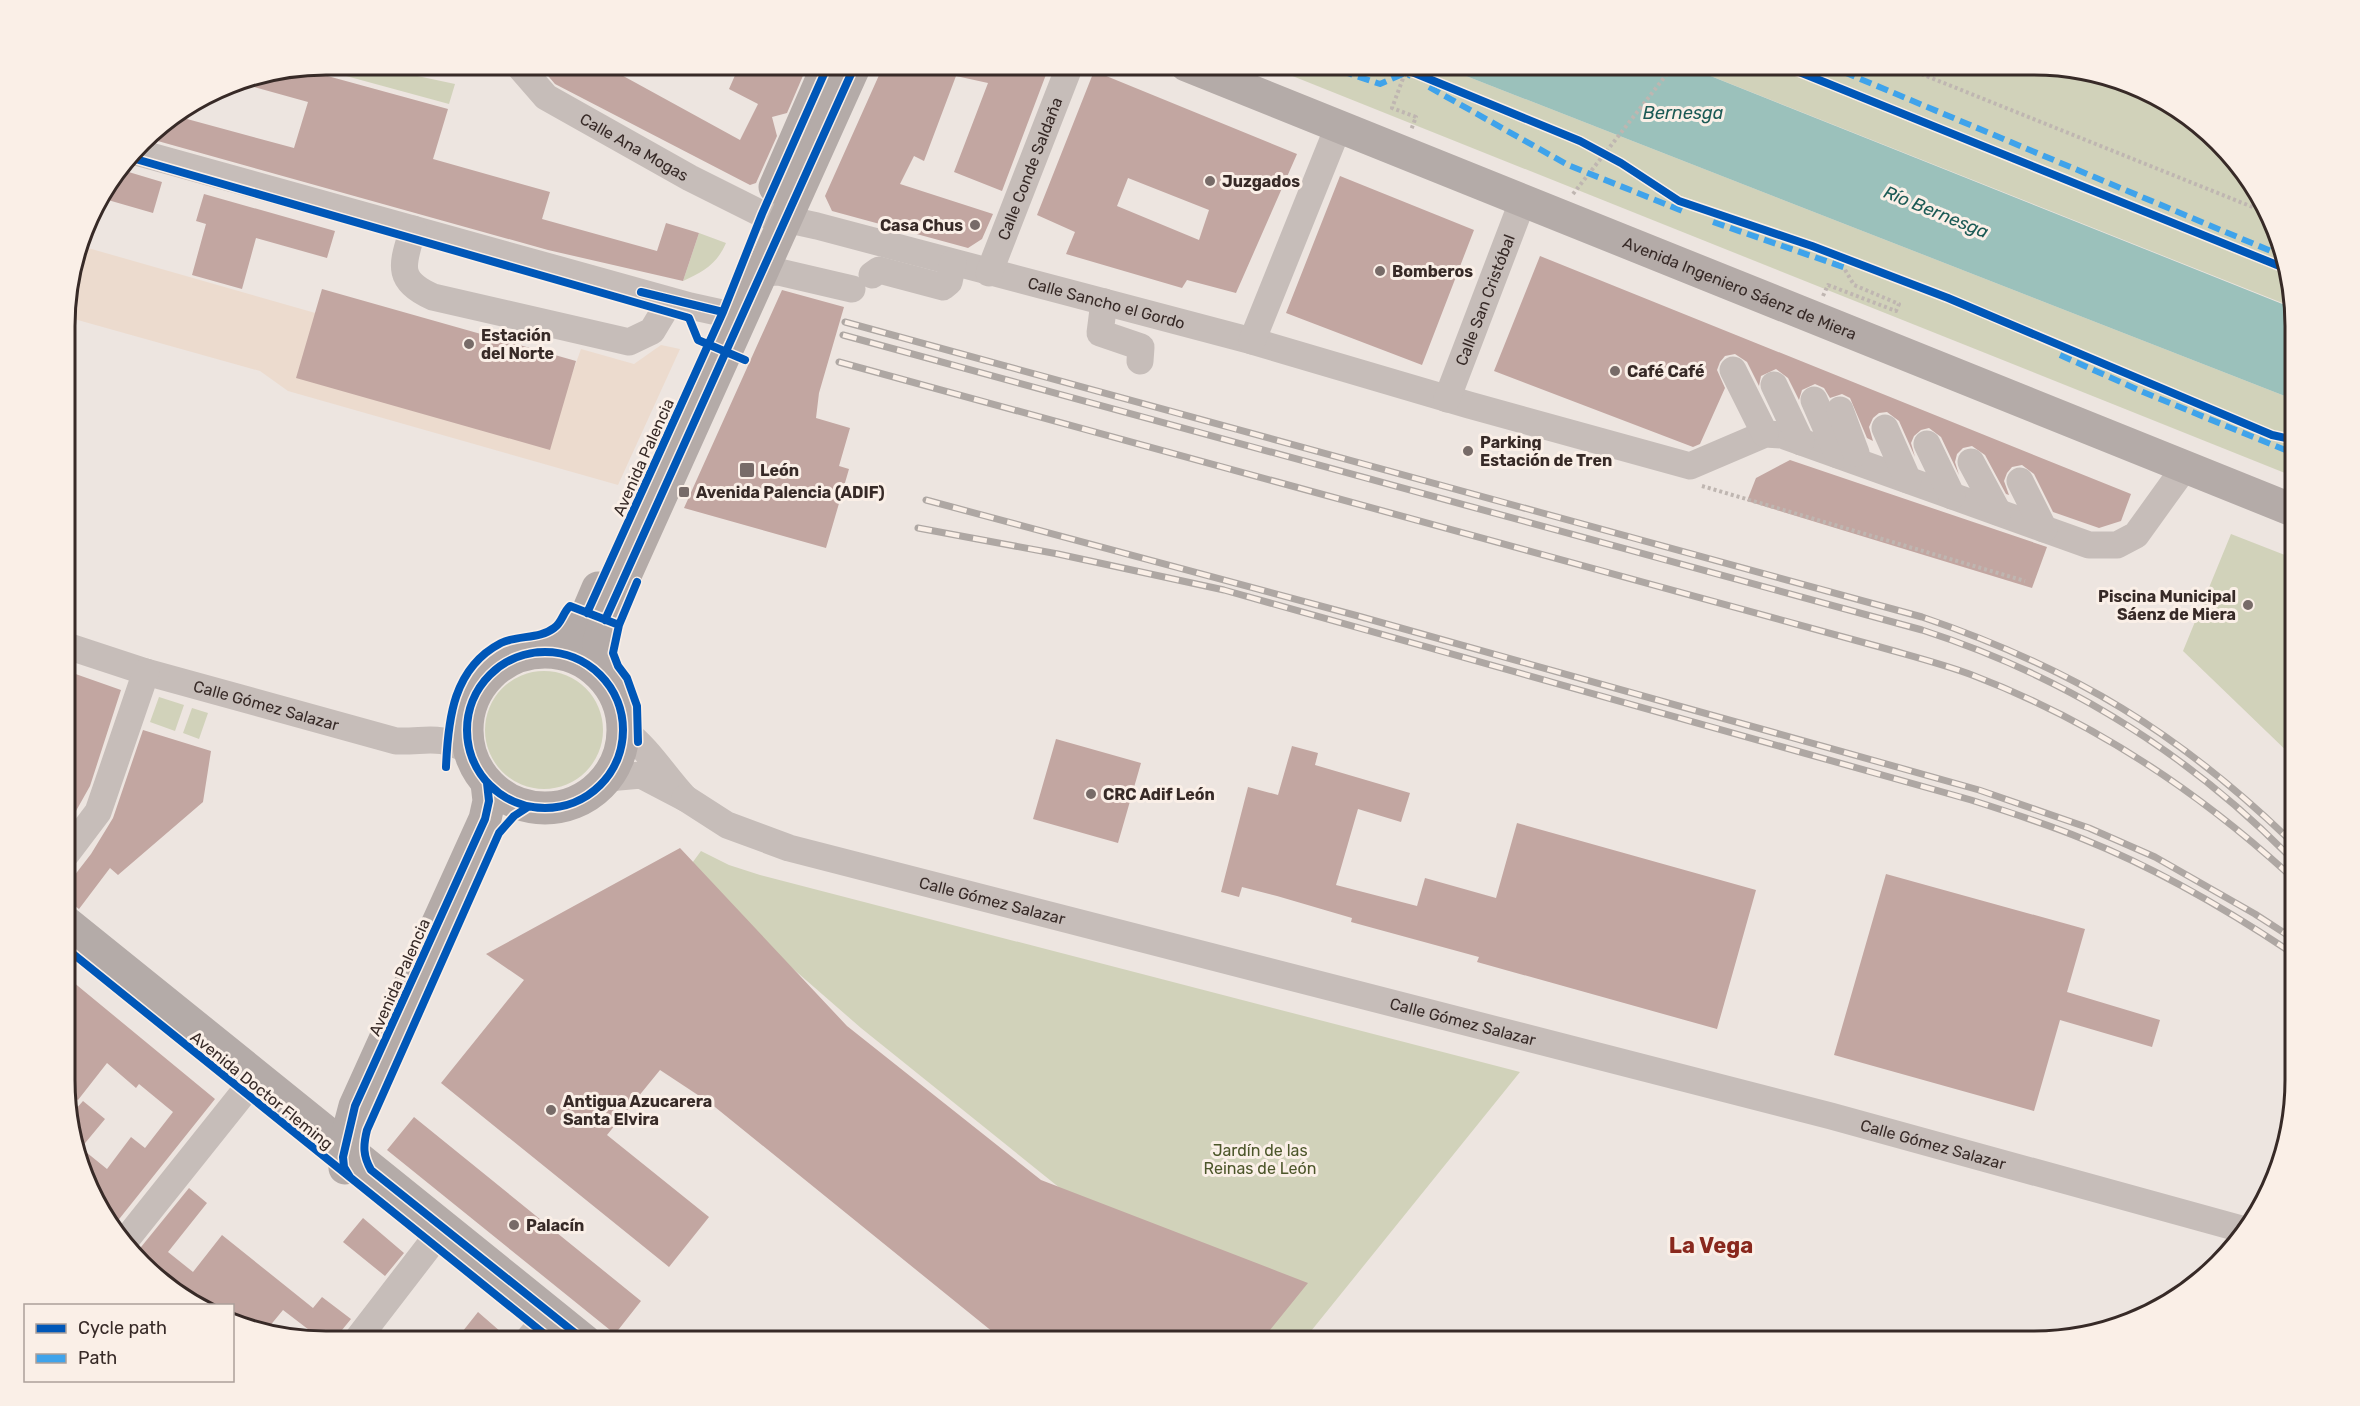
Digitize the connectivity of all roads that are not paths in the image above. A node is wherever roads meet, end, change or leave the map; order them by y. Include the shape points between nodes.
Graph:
1 (527, 75) edge
2 (824, 75) edge
3 (849, 75) edge
4 (1066, 75) edge
5 (1214, 75) edge
6 (1339, 125) junction
7 (144, 154) edge
8 (1523, 200) junction
9 (773, 216) junction
10 (412, 229) junction
11 (953, 263) junction
12 (760, 273) junction
13 (989, 273) junction
14 (670, 301) junction
15 (1104, 302) junction
16 (732, 314) junction
17 (1252, 341) junction
18 (1140, 362) dead end
19 (1773, 385) junction
20 (1447, 399) junction
21 (1917, 440) junction
22 (1821, 450) junction
23 (2185, 466) junction
24 (1918, 484) junction
25 (2032, 485) dead end
26 (2285, 507) edge
27 (1985, 508) junction
28 (2055, 533) junction
29 (75, 649) edge
30 (557, 652) junction
31 (146, 672) junction
32 (598, 672) junction
33 (624, 731) junction
34 (469, 751) junction
35 (608, 778) junction
36 (487, 783) junction
37 (686, 798) junction
38 (528, 807) junction
39 (75, 842) edge
40 (75, 929) edge
41 (75, 955) edge
42 (244, 1092) junction
43 (355, 1106) junction
44 (314, 1123) junction
45 (345, 1148) junction
46 (362, 1176) junction
47 (2237, 1228) edge
48 (129, 1236) edge
49 (437, 1236) junction
50 (364, 1331) edge
51 (533, 1331) edge
52 (571, 1331) edge

1 - 9 street, Calle Ana Mogas via 546,97 690,178
2 - 9 main road, Avenida Palencia
3 - 9 main road, Avenida Palencia
4 - 13 street, Calle Conde Saldaña
5 - 6 main road, Avenida Ingeniero Sáenz de Miera
6 - 8 main road, Avenida Ingeniero Sáenz de Miera
6 - 17 street
7 - 10 street
8 - 20 street, Calle San Cristóbal
8 - 23 main road, Avenida Ingeniero Sáenz de Miera
9 - 11 street, Calle Sancho el Gordo
9 - 12 main road, Avenida Palencia
9 - 16 main road
10 - 14 street
10 - 14 street via 403,262 406,279 417,290 433,297 628,342 652,332
11 - 12 street via 949,282 943,287 879,270 862,282
11 - 13 street, Calle Sancho el Gordo
12 - 16 main road, Avenida Palencia
13 - 15 street, Calle Sancho el Gordo
14 - 16 street
15 - 17 street, Calle Sancho el Gordo
15 - 18 street via 1100,333 1142,347
16 - 30 main road, Avenida Palencia via 584,621
16 - 32 main road, Avenida Palencia via 605,620 599,642
17 - 20 street, Calle Sancho el Gordo
19 - 22 street
19 - 22 street
19 - 22 street
20 - 22 street, Calle Sancho el Gordo via 1690,466
21 - 22 street
21 - 24 street
21 - 27 street
21 - 27 street
22 - 24 street
23 - 26 main road, Avenida Ingeniero Sáenz de Miera
23 - 28 street via 2136,535 2117,545 2090,545
24 - 27 street
25 - 28 street
27 - 28 street
29 - 31 street, Calle Gómez Salazar
30 - 32 main road
30 - 34 main road via 520,657 500,667 484,682 467,723
31 - 34 street, Calle Gómez Salazar via 396,741 433,738
31 - 39 street via 98,812
32 - 33 main road via 621,710
33 - 35 main road via 616,764
33 - 37 street, Calle Gómez Salazar
34 - 36 main road
35 - 37 street, Calle Gómez Salazar via 641,775
35 - 38 main road via 592,794 572,804 550,809
36 - 38 main road via 505,798
36 - 43 main road, Avenida Palencia via 485,819
37 - 47 street, Calle Gómez Salazar via 727,825 789,848 1831,1116
38 - 46 main road, Avenida Palencia via 500,833 367,1130
40 - 44 main road, Avenida Doctor Fleming
41 - 42 main road, Avenida Doctor Fleming
42 - 46 main road, Avenida Doctor Fleming
42 - 48 street
43 - 44 main road via 341,1117
43 - 45 main road, Avenida Palencia
44 - 45 main road, Avenida Doctor Fleming
45 - 46 main road, Avenida Doctor Fleming
46 - 49 main road, Avenida Doctor Fleming
49 - 50 street
49 - 51 main road, Avenida Doctor Fleming
49 - 52 main road, Avenida Doctor Fleming

